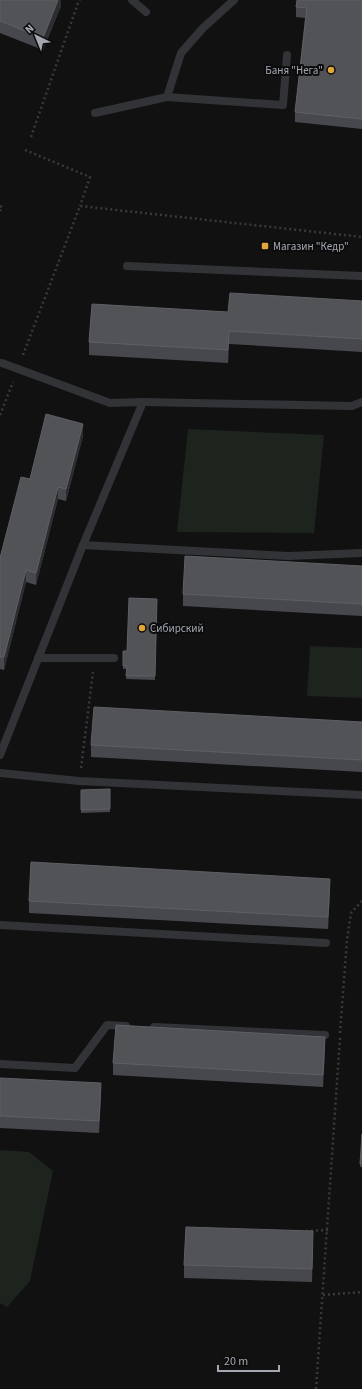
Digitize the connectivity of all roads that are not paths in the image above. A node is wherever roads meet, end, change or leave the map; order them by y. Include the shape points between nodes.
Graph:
1 (132, 0) edge
2 (234, 0) edge
3 (146, 12) dead end
4 (287, 55) dead end
5 (167, 97) junction
6 (95, 113) dead end
7 (128, 266) dead end
8 (362, 276) edge
9 (2, 363) dead end
10 (143, 402) junction
11 (362, 402) edge
12 (83, 545) junction
13 (362, 554) edge
14 (38, 658) junction
15 (114, 658) dead end
16 (0, 755) edge
17 (0, 773) edge
18 (362, 795) edge
19 (0, 925) edge
20 (326, 943) dead end
21 (131, 1026) edge
22 (146, 1027) edge
23 (325, 1035) edge
24 (0, 1064) edge

1 - 3 lane
2 - 5 lane via 203,28 181,53
4 - 5 lane via 283,106
5 - 6 lane
7 - 8 lane
9 - 10 lane via 110,403
10 - 11 lane via 352,406
10 - 12 lane
12 - 13 lane via 289,556
12 - 14 lane
14 - 15 lane
14 - 16 lane
17 - 18 lane via 79,781
19 - 20 lane
21 - 24 lane via 108,1025 75,1068
22 - 23 lane

